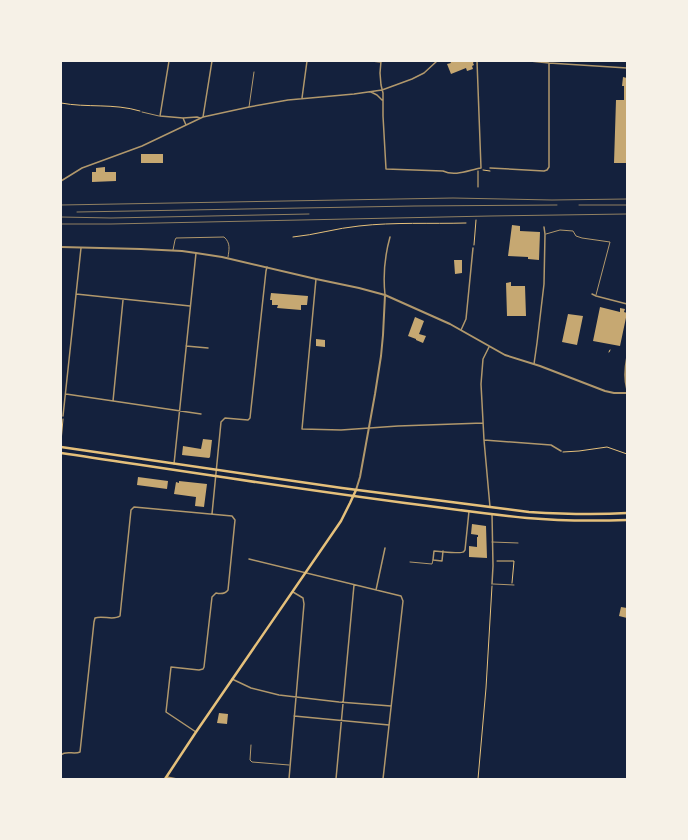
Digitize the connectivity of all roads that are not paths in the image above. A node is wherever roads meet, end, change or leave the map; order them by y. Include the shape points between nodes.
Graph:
1 (169, 61) edge
2 (212, 61) edge
3 (307, 61) edge
4 (372, 61) edge
5 (437, 61) edge
6 (477, 61) edge
7 (530, 61) edge
8 (381, 62) edge
9 (549, 63) junction
10 (627, 68) edge
11 (254, 72) dead end
12 (382, 90) junction
13 (371, 92) junction
14 (302, 98) junction
15 (382, 100) junction
16 (249, 107) junction
17 (142, 112) road end
18 (160, 116) junction
19 (203, 117) junction
20 (183, 118) junction
21 (200, 118) junction
22 (186, 125) junction
23 (490, 168) dead end
24 (61, 181) edge
25 (544, 227) dead end
26 (545, 234) junction
27 (390, 237) dead end
28 (61, 247) edge
29 (81, 248) junction
30 (473, 248) dead end
31 (173, 250) junction
32 (196, 253) junction
33 (228, 258) junction
34 (267, 267) junction
35 (316, 279) junction
36 (76, 294) junction
37 (592, 294) dead end
38 (385, 295) junction
39 (596, 296) junction
40 (123, 299) junction
41 (627, 304) edge
42 (190, 306) junction
43 (461, 330) junction
44 (186, 346) junction
45 (489, 347) junction
46 (208, 348) dead end
47 (627, 358) edge
48 (534, 364) junction
49 (627, 389) edge
50 (627, 393) edge
51 (66, 394) junction
52 (112, 401) junction
53 (180, 411) junction
54 (201, 414) dead end
55 (64, 416) road end
56 (483, 423) junction
57 (369, 429) junction
58 (484, 440) junction
59 (61, 447) edge
60 (561, 451) road end
61 (61, 453) edge
62 (174, 464) junction
63 (216, 470) junction
64 (215, 476) junction
65 (356, 490) junction
66 (353, 496) junction
67 (490, 507) junction
68 (469, 511) junction
69 (627, 513) edge
70 (212, 514) junction
71 (492, 514) junction
72 (627, 520) edge
73 (492, 542) junction
74 (518, 543) dead end
75 (385, 548) dead end
76 (443, 551) junction
77 (249, 559) dead end
78 (433, 560) junction
79 (410, 562) dead end
80 (306, 572) junction
81 (492, 584) joint
82 (354, 585) junction
83 (513, 585) road end
84 (376, 590) junction
85 (292, 592) junction
86 (232, 679) junction
87 (296, 697) junction
88 (343, 702) junction
89 (391, 706) junction
90 (294, 716) junction
91 (342, 721) junction
92 (389, 725) junction
93 (196, 732) junction
94 (252, 745) dead end
95 (61, 755) edge
96 (290, 765) junction
97 (166, 778) edge
98 (177, 779) edge
99 (288, 779) edge
100 (336, 779) edge
101 (383, 779) edge

1 - 18 street
2 - 19 street
3 - 14 street
4 - 8 street
5 - 12 street via 424,73
6 - 15 street via 481,168 455,174 443,171 386,169
7 - 9 street
8 - 12 street
9 - 10 street
9 - 23 street via 549,167 544,171
11 - 16 lane
12 - 13 street
12 - 15 street
13 - 14 street
13 - 15 street
14 - 16 street
16 - 19 street
17 - 18 lane
18 - 20 street
19 - 21 street
20 - 21 street
20 - 22 street
21 - 22 street
22 - 24 street via 142,146 82,168
25 - 26 street
26 - 39 lane via 560,230 573,231 576,236 582,238 610,242
26 - 48 street via 544,284
27 - 38 street via 386,252
28 - 29 street
29 - 31 street
29 - 36 street
30 - 43 street via 466,319
31 - 32 street
31 - 33 lane via 176,238 224,237 229,244
32 - 33 street
32 - 42 street
33 - 34 street
34 - 35 street
34 - 63 street via 250,418 222,419
35 - 38 street
35 - 57 street via 302,429
36 - 40 street
36 - 51 street
37 - 39 street
38 - 43 street
38 - 57 street via 381,356
39 - 41 street
40 - 42 street
40 - 52 street
42 - 44 street
43 - 45 street
44 - 46 street
44 - 53 street
45 - 48 street via 511,358
45 - 56 street via 483,360 481,374
47 - 49 street
48 - 50 street via 605,391
51 - 52 street
51 - 55 street
52 - 53 street
53 - 54 street
53 - 62 street
56 - 57 street
56 - 58 street
57 - 65 street
58 - 60 street via 551,445
58 - 67 street
59 - 62 main road
61 - 64 main road
62 - 63 main road
63 - 64 street
63 - 65 main road
64 - 66 main road
64 - 70 street
65 - 66 main road
65 - 67 main road
66 - 68 main road
66 - 80 main road via 344,516
67 - 69 main road via 556,514
68 - 71 main road
68 - 76 street via 465,550 460,553
70 - 93 street via 232,516 235,520 228,590 216,593 212,597 203,669 171,667 166,709
70 - 95 street via 132,507 120,616 95,618 81,749 78,753
71 - 72 main road via 556,520
71 - 73 street
73 - 74 lane
73 - 81 street
75 - 84 street
76 - 78 street via 434,551
76 - 78 street via 442,561
77 - 80 street
78 - 79 lane via 432,564
80 - 82 street
80 - 85 main road
81 - 83 lane
82 - 84 street
82 - 88 street
84 - 89 street via 402,596
85 - 86 main road
85 - 87 street via 303,598 304,604
86 - 87 street via 251,688
86 - 93 main road
87 - 88 street
87 - 90 street
88 - 89 street
88 - 91 street
89 - 92 street
90 - 91 street
90 - 96 street
91 - 92 street
91 - 100 street
92 - 101 street
93 - 97 main road
94 - 96 lane via 252,762
96 - 99 street
97 - 98 street

